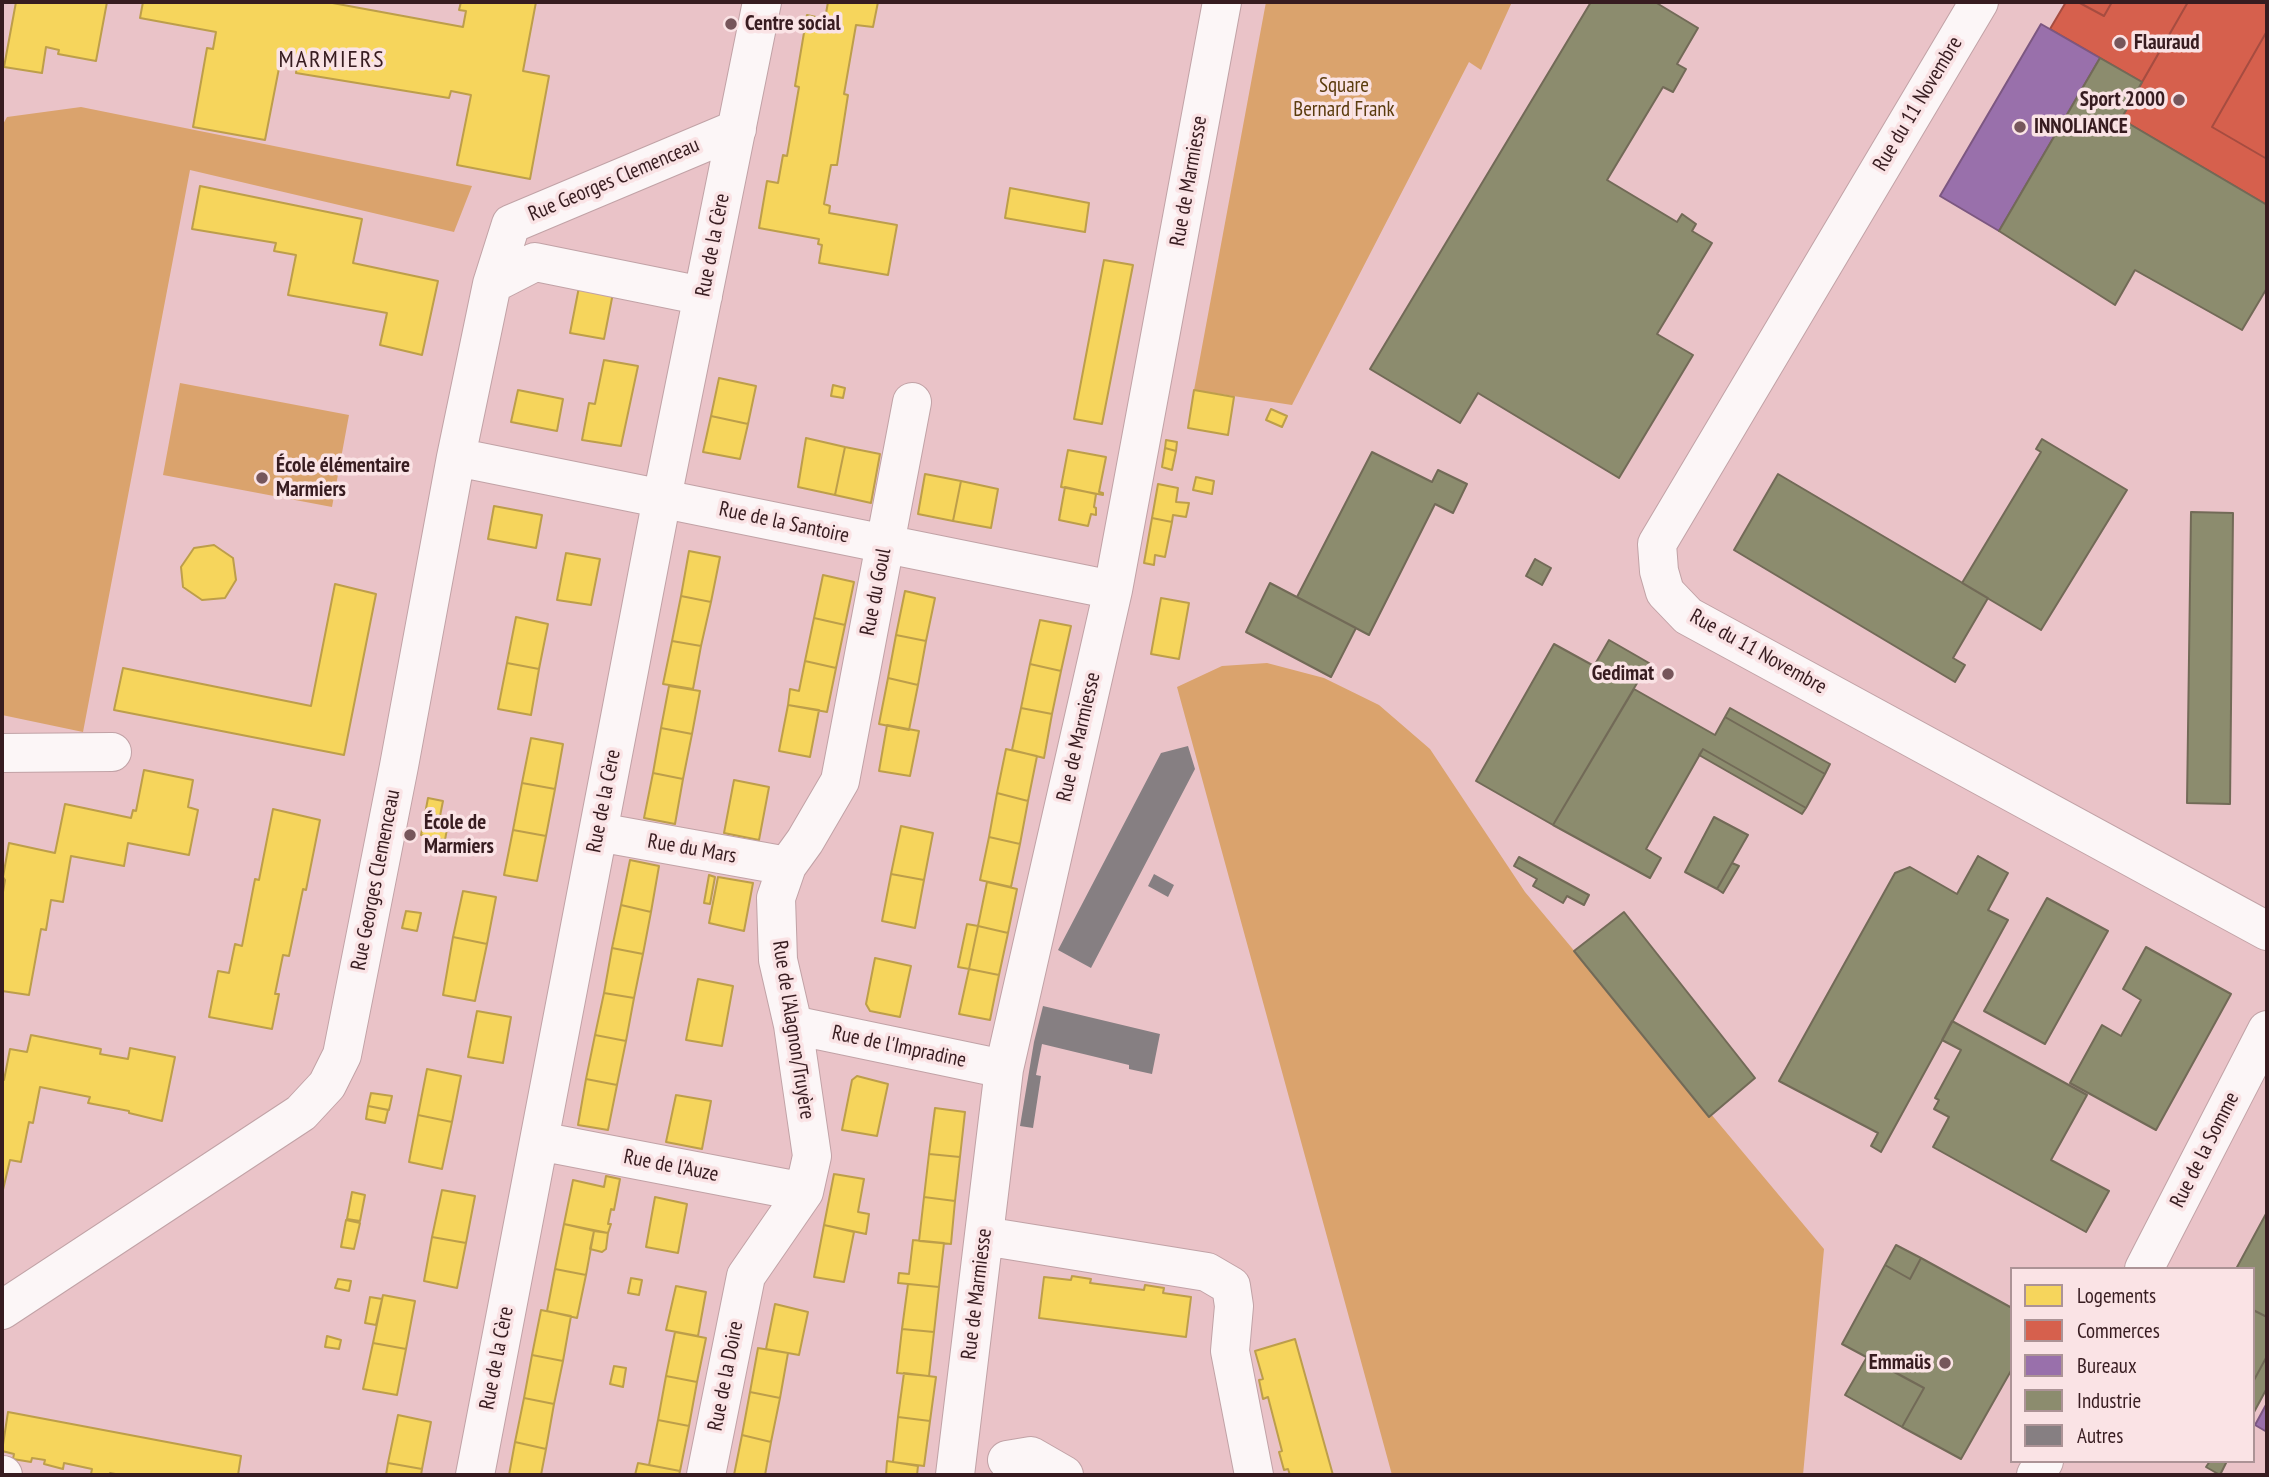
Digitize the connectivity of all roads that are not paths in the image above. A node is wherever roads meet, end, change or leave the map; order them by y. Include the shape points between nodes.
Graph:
1 (762, 2) edge
2 (1222, 2) edge
3 (1979, 2) edge
4 (737, 129) junction
5 (492, 284) junction
6 (703, 296) junction
7 (912, 402) dead end
8 (456, 457) junction
9 (662, 498) junction
10 (885, 543) junction
11 (1113, 590) junction
12 (112, 752) dead end
13 (2, 753) edge
14 (840, 781) joint
15 (598, 832) junction
16 (787, 866) junction
17 (2267, 931) edge
18 (793, 1025) junction
19 (2267, 1030) edge
20 (1004, 1069) junction
21 (539, 1141) junction
22 (804, 1192) junction
23 (984, 1236) junction
24 (2145, 1267) edge
25 (746, 1276) joint
26 (2, 1310) edge
27 (1007, 1460) dead end
28 (475, 1475) edge
29 (706, 1475) edge
30 (954, 1475) edge
31 (1064, 1475) edge
32 (1254, 1475) edge

1 - 4 street, Rue de la Cère
2 - 11 street, Rue de Marmiesse
3 - 17 street, Rue du 11 Novembre via 1657,544 1665,592 1688,616
4 - 5 street, Rue Georges Clemenceau via 511,223
4 - 6 street, Rue de la Cère
5 - 6 street via 535,262
5 - 8 street, Rue Georges Clemenceau
6 - 9 street, Rue de la Cère
7 - 10 street, Rue du Goul
8 - 9 street, Rue de la Santoire
8 - 26 street, Rue Georges Clemenceau via 342,1055 327,1085 301,1113
9 - 10 street, Rue de la Santoire
9 - 15 street, Rue de la Cère
10 - 11 street, Rue de la Santoire
10 - 14 street, Rue du Goul
11 - 20 street, Rue de Marmiesse
12 - 13 street
14 - 16 street, Rue de l'Alagnon/Truyère
15 - 16 street, Rue du Mars
15 - 21 street, Rue de la Cère
16 - 18 street, Rue de l'Alagnon/Truyère via 776,898 778,960
18 - 20 street, Rue de l'Impradine
18 - 22 street, Rue de l'Alagnon/Truyère via 812,1156
19 - 24 street, Rue de la Somme
20 - 23 street, Rue de Marmiesse
21 - 22 street, Rue de l'Auze
21 - 28 street, Rue de la Cère
22 - 25 street, Rue de l'Alagnon/Truyère
23 - 30 street, Rue de Marmiesse
23 - 32 street via 1207,1272 1231,1286 1230,1351
25 - 29 street, Rue de la Doire
27 - 31 street via 1031,1457

